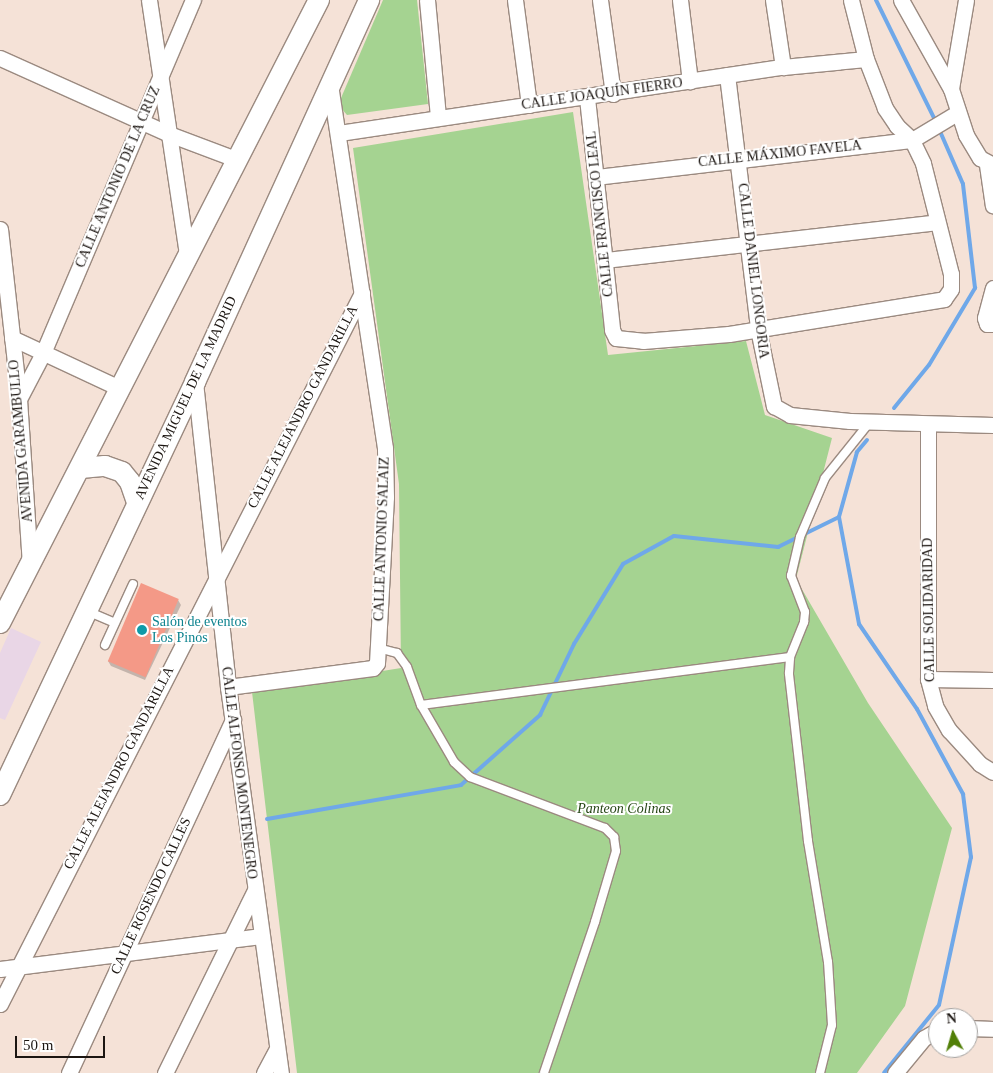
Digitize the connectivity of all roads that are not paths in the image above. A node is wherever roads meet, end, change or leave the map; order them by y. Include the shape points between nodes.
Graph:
1 (149, 0) edge
2 (193, 0) edge
3 (319, 0) edge
4 (368, 0) edge
5 (427, 0) edge
6 (515, 0) edge
7 (600, 0) edge
8 (680, 0) edge
9 (773, 0) edge
10 (851, 0) edge
11 (901, 0) edge
12 (966, 0) edge
13 (0, 58) edge
14 (866, 60) junction
15 (783, 67) junction
16 (726, 75) junction
17 (161, 76) junction
18 (690, 81) junction
19 (330, 85) junction
20 (951, 89) junction
21 (613, 94) junction
22 (587, 98) junction
23 (529, 105) junction
24 (958, 113) junction
25 (438, 116) junction
26 (142, 122) junction
27 (340, 133) junction
28 (169, 134) junction
29 (917, 137) junction
30 (739, 158) junction
31 (235, 159) junction
32 (990, 165) edge
33 (596, 177) junction
34 (993, 206) edge
35 (937, 222) junction
36 (0, 229) edge
37 (749, 243) junction
38 (187, 255) junction
39 (605, 260) junction
40 (993, 288) edge
41 (362, 293) junction
42 (993, 324) edge
43 (758, 329) junction
44 (12, 338) junction
45 (43, 353) junction
46 (195, 382) junction
47 (119, 388) junction
48 (19, 399) junction
49 (868, 423) junction
50 (928, 424) junction
51 (993, 425) edge
52 (81, 468) junction
53 (138, 502) junction
54 (30, 564) junction
55 (215, 577) junction
56 (133, 584) dead end
57 (85, 611) junction
58 (0, 623) edge
59 (115, 623) junction
60 (104, 645) dead end
61 (378, 648) junction
62 (790, 657) junction
63 (928, 679) junction
64 (993, 680) edge
65 (228, 688) junction
66 (421, 705) junction
67 (233, 719) junction
68 (993, 772) edge
69 (0, 795) edge
70 (255, 890) junction
71 (261, 936) junction
72 (230, 940) junction
73 (124, 955) junction
74 (16, 968) junction
75 (0, 969) edge
76 (0, 1004) edge
77 (978, 1028) edge
78 (993, 1029) edge
79 (928, 1036) edge
80 (278, 1049) junction
81 (69, 1073) edge
82 (165, 1073) edge
83 (264, 1073) edge
84 (281, 1073) edge
85 (544, 1073) edge
86 (820, 1073) edge
87 (895, 1073) edge

1 - 17 street
2 - 17 street, CALLE ANTONIO DE LA CRUZ
3 - 31 main road
4 - 19 main road, AVENIDA MIGUEL DE LA MADRID
5 - 25 street
6 - 23 street
7 - 21 street
8 - 18 street
9 - 15 street
10 - 14 street
11 - 20 street
12 - 20 street
13 - 26 street
14 - 15 street, CALLE JOAQUÍN FIERRO
14 - 29 street via 885,108 897,126
15 - 16 street, CALLE JOAQUÍN FIERRO
16 - 18 street, CALLE JOAQUÍN FIERRO
16 - 30 street, CALLE DANIEL LONGORIA
17 - 26 street, CALLE ANTONIO DE LA CRUZ
17 - 28 street
18 - 21 street, CALLE JOAQUÍN FIERRO
19 - 27 street, CALLE ANTONIO SALAIZ
19 - 46 main road, AVENIDA MIGUEL DE LA MADRID
20 - 24 street
21 - 22 street, CALLE JOAQUÍN FIERRO
22 - 23 street, CALLE JOAQUÍN FIERRO
22 - 33 street, CALLE FRANCISCO LEAL
23 - 25 street, CALLE JOAQUÍN FIERRO
24 - 29 street, CALLE MÁXIMO FAVELA
24 - 32 street via 973,149
25 - 27 street, CALLE JOAQUÍN FIERRO
26 - 28 street
26 - 45 street, CALLE ANTONIO DE LA CRUZ
27 - 41 street, CALLE ANTONIO SALAIZ
28 - 31 street
28 - 38 street
29 - 30 street, CALLE MÁXIMO FAVELA
29 - 35 street
30 - 33 street, CALLE MÁXIMO FAVELA
30 - 37 street, CALLE DANIEL LONGORIA
31 - 38 main road
32 - 34 street
33 - 39 street, CALLE FRANCISCO LEAL
35 - 37 street
35 - 43 street via 951,274 951,289 944,299
36 - 44 street, AVENIDA GARAMBULLO
37 - 39 street
37 - 43 street, CALLE DANIEL LONGORIA
38 - 47 main road
39 - 43 street, CALLE FRANCISCO LEAL via 612,330 621,341
40 - 42 street via 985,318 987,324
41 - 55 street, CALLE ALEJANDRO GANDARILLA
41 - 61 street, CALLE ANTONIO SALAIZ via 386,474
43 - 49 street, CALLE DANIEL LONGORIA via 774,406 790,415
44 - 45 street
44 - 48 street, AVENIDA GARAMBULLO
45 - 47 street
45 - 48 street, CALLE ANTONIO DE LA CRUZ
46 - 53 main road, AVENIDA MIGUEL DE LA MADRID
46 - 55 street, CALLE ALFONSO MONTENEGRO
47 - 52 main road
48 - 54 street, AVENIDA GARAMBULLO
49 - 50 street
49 - 62 lane via 824,478 800,537 791,576 805,612
50 - 51 street
50 - 63 street, CALLE SOLIDARIDAD
52 - 53 main road via 105,466 122,472
52 - 54 main road
53 - 57 main road, AVENIDA MIGUEL DE LA MADRID
54 - 58 main road
55 - 65 street, CALLE ALFONSO MONTENEGRO
55 - 74 street, CALLE ALEJANDRO GANDARILLA
56 - 59 lane
57 - 59 lane
57 - 69 main road, AVENIDA MIGUEL DE LA MADRID
59 - 60 lane
61 - 65 street, CALLE ANTONIO SALAIZ via 377,663 372,668
61 - 66 lane via 397,653 407,667
62 - 66 lane
62 - 86 lane via 789,673 808,841 828,962 832,1025
63 - 64 street
63 - 68 street, CALLE SOLIDARIDAD via 935,706 949,730 974,758
65 - 67 street, CALLE ALFONSO MONTENEGRO
66 - 85 lane via 454,762 470,777 605,828 614,837 616,851
67 - 70 street, CALLE ALFONSO MONTENEGRO
67 - 73 street, CALLE ROSENDO CALLES
70 - 71 street, CALLE ALFONSO MONTENEGRO
70 - 72 street
71 - 72 street
71 - 80 street, CALLE ALFONSO MONTENEGRO
72 - 73 street
72 - 82 street
73 - 74 street
73 - 81 street, CALLE ROSENDO CALLES
74 - 75 street
74 - 76 street, CALLE ALEJANDRO GANDARILLA
77 - 78 street
79 - 87 street
80 - 83 street
80 - 84 street, CALLE ALFONSO MONTENEGRO

